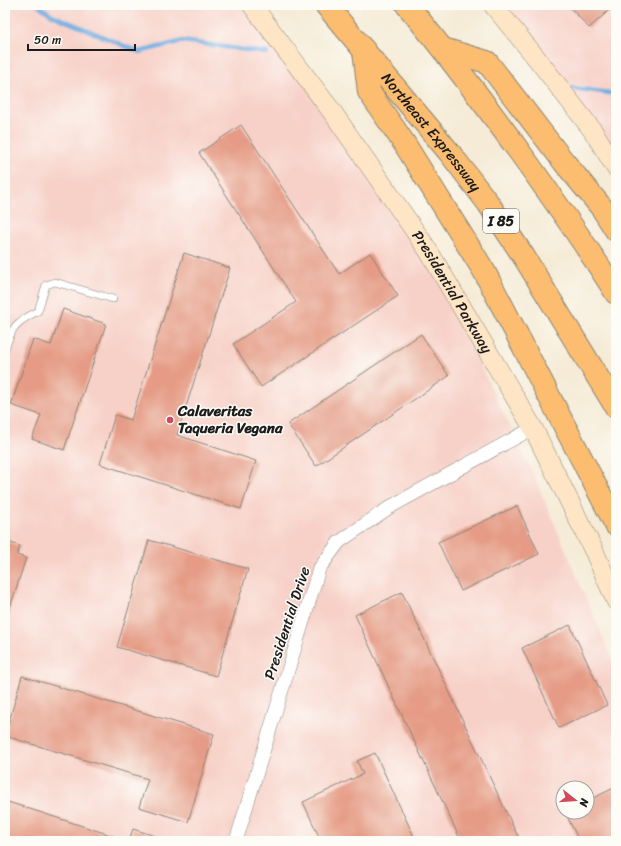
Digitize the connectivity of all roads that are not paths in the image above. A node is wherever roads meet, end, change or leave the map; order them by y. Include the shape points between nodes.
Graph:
1 (252, 5) edge
2 (326, 5) edge
3 (407, 5) edge
4 (493, 5) edge
5 (443, 49) junction
6 (364, 50) junction
7 (616, 168) edge
8 (616, 230) edge
9 (616, 293) edge
10 (112, 299) dead end
11 (5, 349) edge
12 (616, 407) edge
13 (533, 428) junction
14 (616, 525) edge
15 (616, 601) edge
16 (236, 841) edge

1 - 13 street, Presidential Parkway via 333,114 428,250
2 - 6 highway, Northeast Expressway / I 85
3 - 5 highway
4 - 7 street via 593,131
5 - 8 highway via 487,62 602,208
5 - 9 highway via 574,227
6 - 12 highway, Northeast Expressway / I 85 via 488,203
6 - 14 highway via 369,92 484,271
10 - 11 lane via 55,282 46,285 38,311 15,325
13 - 15 street, Presidential Parkway
13 - 16 street, Presidential Drive via 390,507 339,542 319,569

